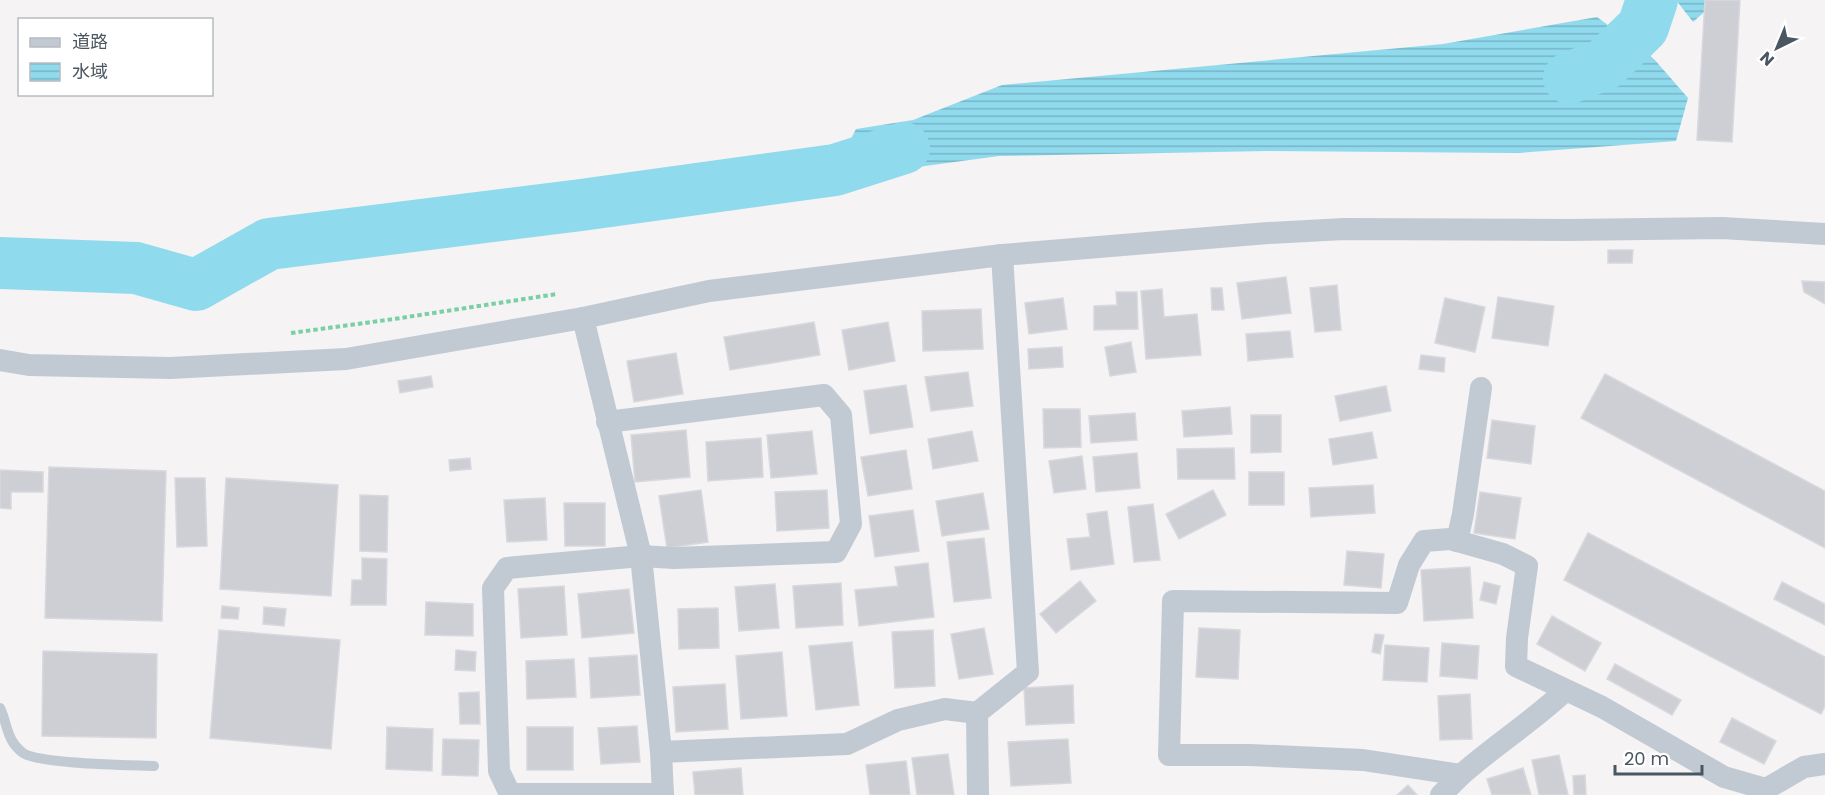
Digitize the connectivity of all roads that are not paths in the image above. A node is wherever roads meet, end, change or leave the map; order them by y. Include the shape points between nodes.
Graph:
1 (1825, 234) edge
2 (1002, 255) junction
3 (583, 318) junction
4 (0, 360) edge
5 (1481, 388) dead end
6 (607, 422) junction
7 (1457, 541) junction
8 (641, 556) junction
9 (1566, 690) junction
10 (0, 708) edge
11 (977, 713) junction
12 (661, 752) junction
13 (1825, 764) edge
14 (154, 766) dead end
15 (1461, 775) junction
16 (663, 795) edge
17 (978, 795) edge
18 (1441, 795) edge

1 - 2 street via 1722,228 1344,229
2 - 3 street via 709,291
2 - 11 street via 1028,672
3 - 4 street via 346,359 170,368 29,365
3 - 6 street
5 - 7 street
6 - 8 street
6 - 8 street via 824,395 842,415 851,524 836,552
7 - 9 street via 1503,554 1527,566 1516,666
7 - 15 street via 1424,541 1409,565 1397,603 1173,602 1169,755 1363,760
8 - 12 street
8 - 16 street via 507,568 493,588 499,771 510,794
9 - 13 street via 1734,780 1766,789 1804,767
9 - 15 street
10 - 14 lane via 9,736 24,754 50,760
11 - 12 street via 945,709 898,720 848,744
11 - 17 street
12 - 16 street
15 - 18 street

